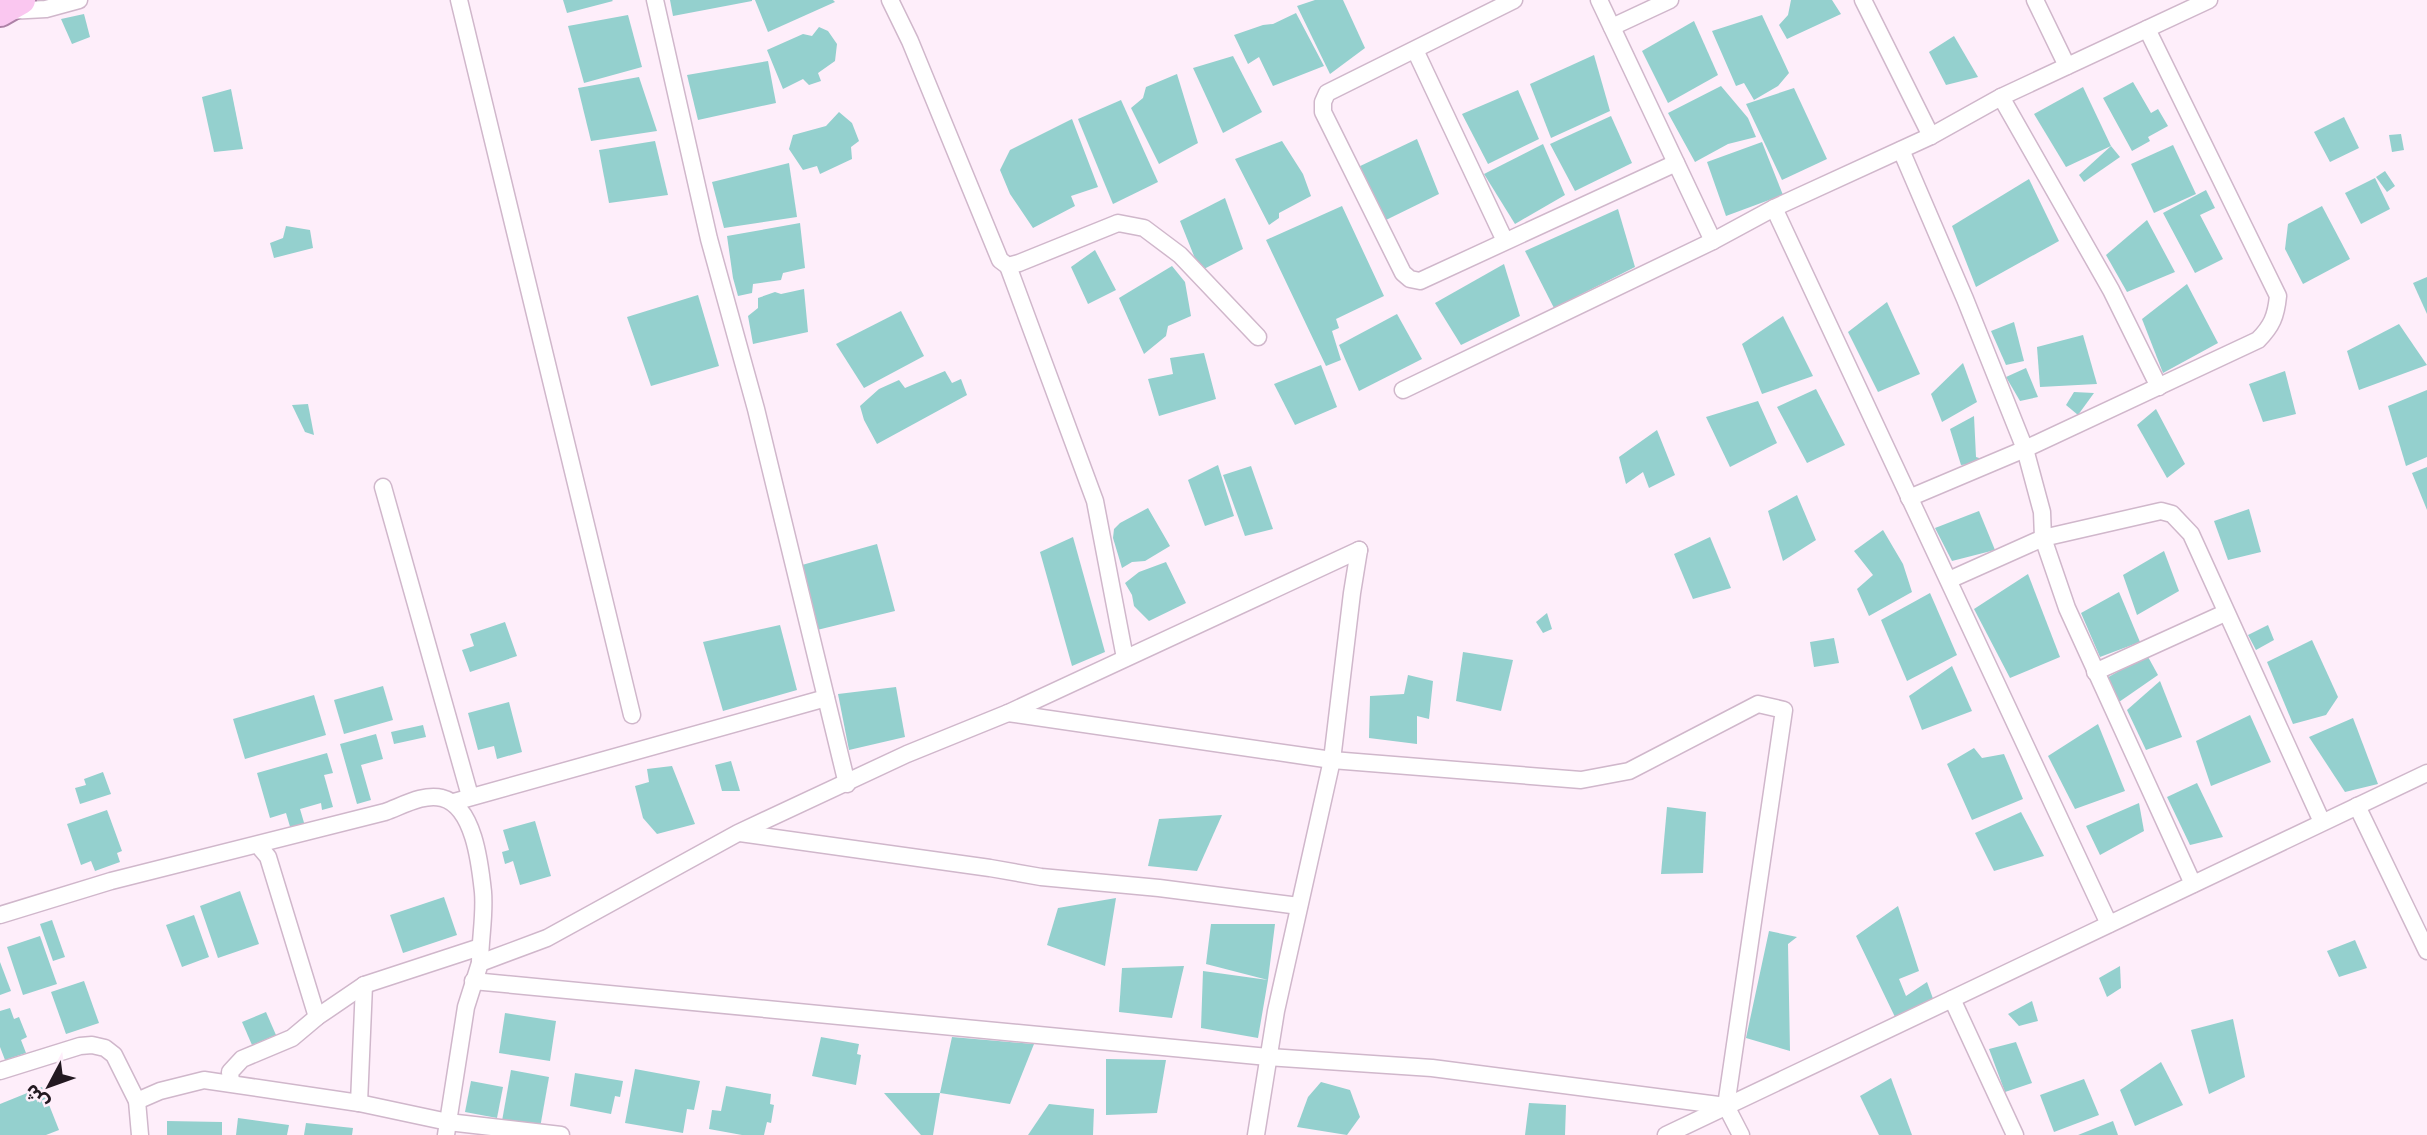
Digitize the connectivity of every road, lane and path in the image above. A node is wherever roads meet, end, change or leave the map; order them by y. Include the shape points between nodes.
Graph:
1 (79, 0) edge
2 (459, 0) edge
3 (655, 0) edge
4 (890, 0) edge
5 (1514, 0) edge
6 (1600, 0) edge
7 (1670, 0) edge
8 (1863, 0) edge
9 (2035, 0) edge
10 (2209, 0) edge
11 (8, 8) edge
12 (1612, 27) junction
13 (2147, 29) junction
14 (1415, 50) junction
15 (2067, 66) junction
16 (2001, 97) junction
17 (1931, 136) junction
18 (1901, 150) junction
19 (1676, 163) junction
20 (1774, 208) junction
21 (1713, 241) junction
22 (1505, 242) junction
23 (1008, 266) junction
24 (1258, 337) dead end
25 (2159, 387) junction
26 (1403, 390) dead end
27 (2025, 449) junction
28 (383, 487) dead end
29 (1909, 498) junction
30 (2043, 538) junction
31 (1949, 580) junction
32 (2225, 612) junction
33 (1125, 658) junction
34 (2095, 672) junction
35 (826, 698) junction
36 (1008, 713) junction
37 (632, 715) dead end
38 (1332, 760) junction
39 (2427, 773) edge
40 (847, 784) junction
41 (470, 796) junction
42 (454, 802) junction
43 (2357, 806) junction
44 (2322, 822) junction
45 (738, 833) junction
46 (258, 845) junction
47 (2193, 884) junction
48 (1299, 906) junction
49 (0, 915) edge
50 (2109, 924) junction
51 (2427, 951) edge
52 (480, 955) junction
53 (473, 981) junction
54 (364, 985) junction
55 (1952, 999) junction
56 (317, 1017) junction
57 (1268, 1057) junction
58 (0, 1071) edge
59 (231, 1083) junction
60 (137, 1101) junction
61 (359, 1103) junction
62 (1726, 1106) junction
63 (447, 1129) edge
64 (140, 1135) edge
65 (561, 1135) edge
66 (1256, 1135) edge
67 (1666, 1135) edge
68 (1741, 1135) edge
69 (2015, 1135) edge

1 - 11 street via 46,9
2 - 37 street
3 - 35 street via 709,239 756,409
4 - 23 street via 1000,260
5 - 14 street
6 - 12 street
7 - 12 street
8 - 17 street
9 - 15 street
10 - 13 street
12 - 19 street
13 - 15 street
13 - 25 street via 2277,296 2276,317 2258,340
14 - 22 street
14 - 22 street via 1328,93 1323,112 1410,279 1420,281
15 - 16 street
16 - 17 street
16 - 25 street via 2111,290
17 - 18 street
18 - 20 street
18 - 27 street
19 - 21 street
19 - 22 street
20 - 21 street
20 - 29 street
21 - 26 street
23 - 24 street via 1118,223 1144,228 1180,255
23 - 33 street via 1095,501
25 - 27 street
27 - 29 street
27 - 30 street via 2042,512
28 - 41 street
29 - 31 street
30 - 31 street
30 - 32 street via 2161,510 2172,514 2191,534
30 - 34 street
31 - 50 street
32 - 34 street
32 - 44 street
33 - 36 street
33 - 38 street via 1359,550
34 - 47 street
35 - 40 street
35 - 41 street
36 - 38 street
36 - 40 street
38 - 48 street
38 - 62 street via 1581,780 1629,771 1758,704 1784,710
39 - 43 street
40 - 45 street
41 - 42 street
42 - 46 street via 426,797
42 - 52 street via 471,825 483,894
43 - 44 street
43 - 51 street
44 - 47 street
45 - 48 street via 1041,877
45 - 52 street via 547,939
46 - 49 street via 111,881
46 - 56 street via 268,857
47 - 50 street
48 - 57 street
50 - 55 street
52 - 53 street
52 - 54 street
53 - 57 street
53 - 63 street
54 - 56 street
54 - 61 street
55 - 62 street
55 - 69 street
56 - 59 street via 292,1038 242,1059 230,1072
57 - 62 street via 1432,1068
57 - 66 street
58 - 60 street via 92,1045 114,1055
59 - 60 street via 204,1080
59 - 61 street
60 - 64 street
61 - 63 street
62 - 67 street
62 - 68 street
63 - 65 street

